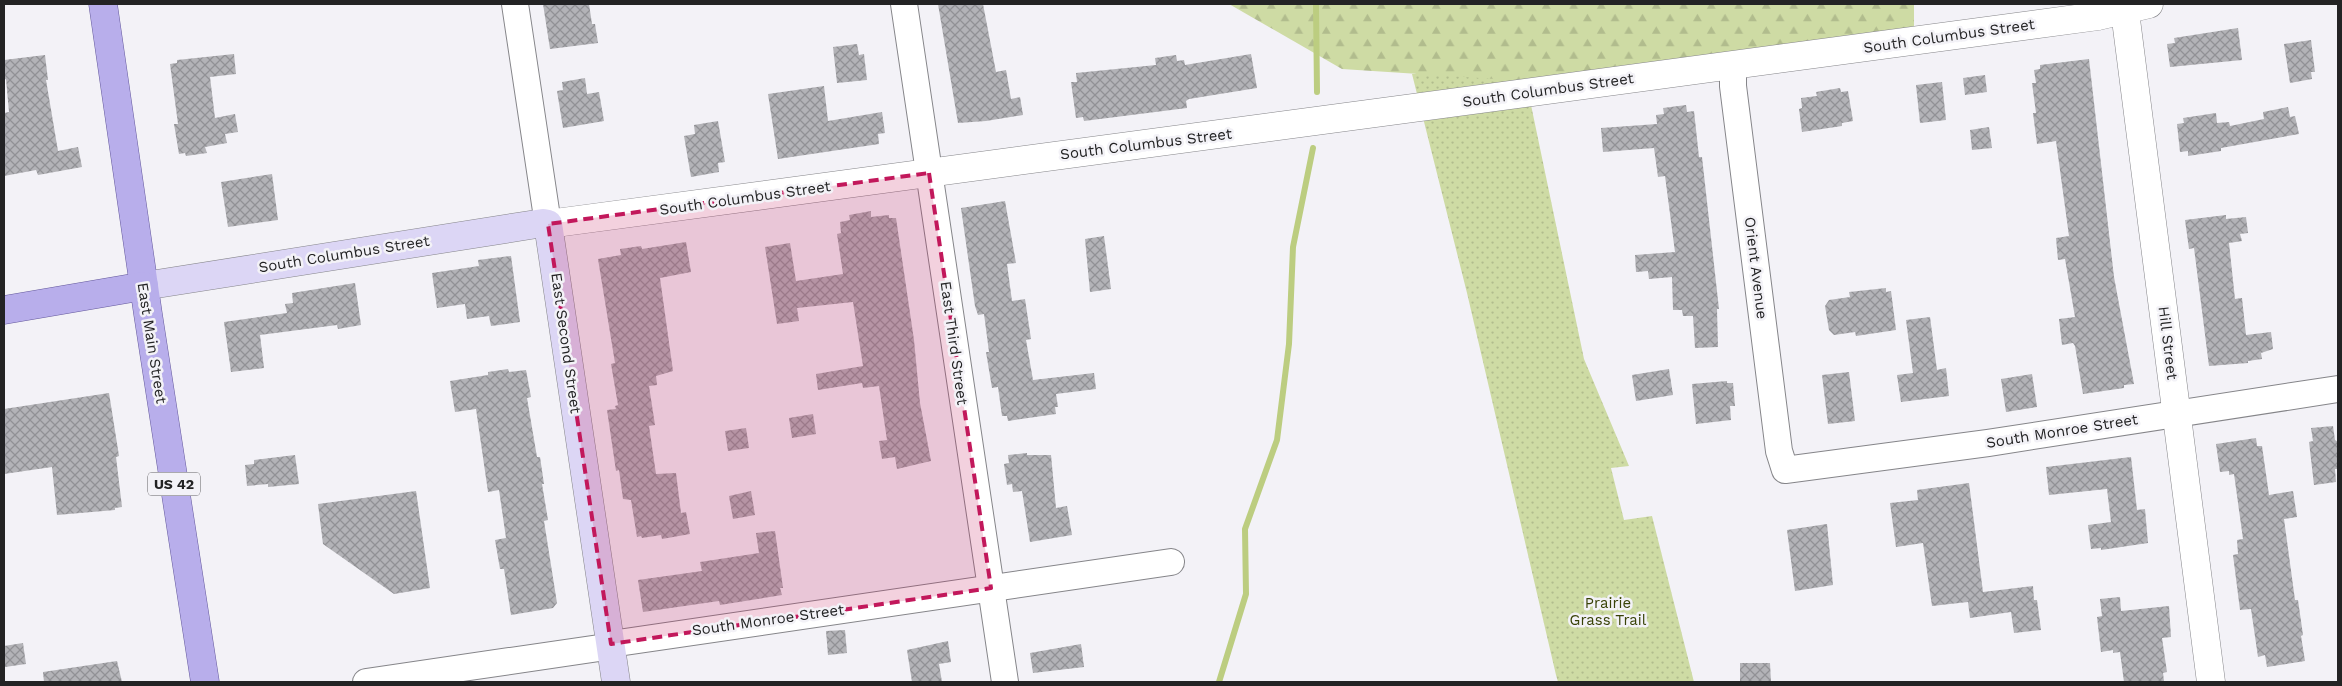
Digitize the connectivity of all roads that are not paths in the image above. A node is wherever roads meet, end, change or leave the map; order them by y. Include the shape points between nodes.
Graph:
1 (103, 4) edge
2 (515, 4) edge
3 (904, 4) edge
4 (2133, 6) edge
5 (1734, 64) junction
6 (929, 173) junction
7 (548, 224) junction
8 (144, 286) junction
9 (4, 310) edge
10 (2338, 389) edge
11 (2177, 414) junction
12 (1785, 470) joint
13 (1171, 562) dead end
14 (991, 588) junction
15 (611, 644) junction
16 (205, 682) edge
17 (366, 682) edge
18 (616, 682) edge
19 (1005, 682) edge
20 (2211, 682) edge

1 - 8 main road, East Main Street
2 - 7 street, East Second Street
3 - 6 street, East Third Street
4 - 5 street, South Columbus Street via 2098,16
4 - 11 street, Hill Street
5 - 6 street, South Columbus Street
5 - 12 street, Orient Avenue via 1734,86 1779,451
6 - 7 street, South Columbus Street
6 - 14 street, East Third Street
7 - 8 main road, South Columbus Street
7 - 15 main road, East Second Street
8 - 9 main road
8 - 16 main road, East Main Street / US 42
10 - 11 street, South Monroe Street
11 - 12 street, South Monroe Street
11 - 20 street, Hill Street
13 - 14 street, South Monroe Street
14 - 15 street, South Monroe Street
14 - 19 street, East Third Street
15 - 17 street, South Monroe Street
15 - 18 main road, East Second Street

